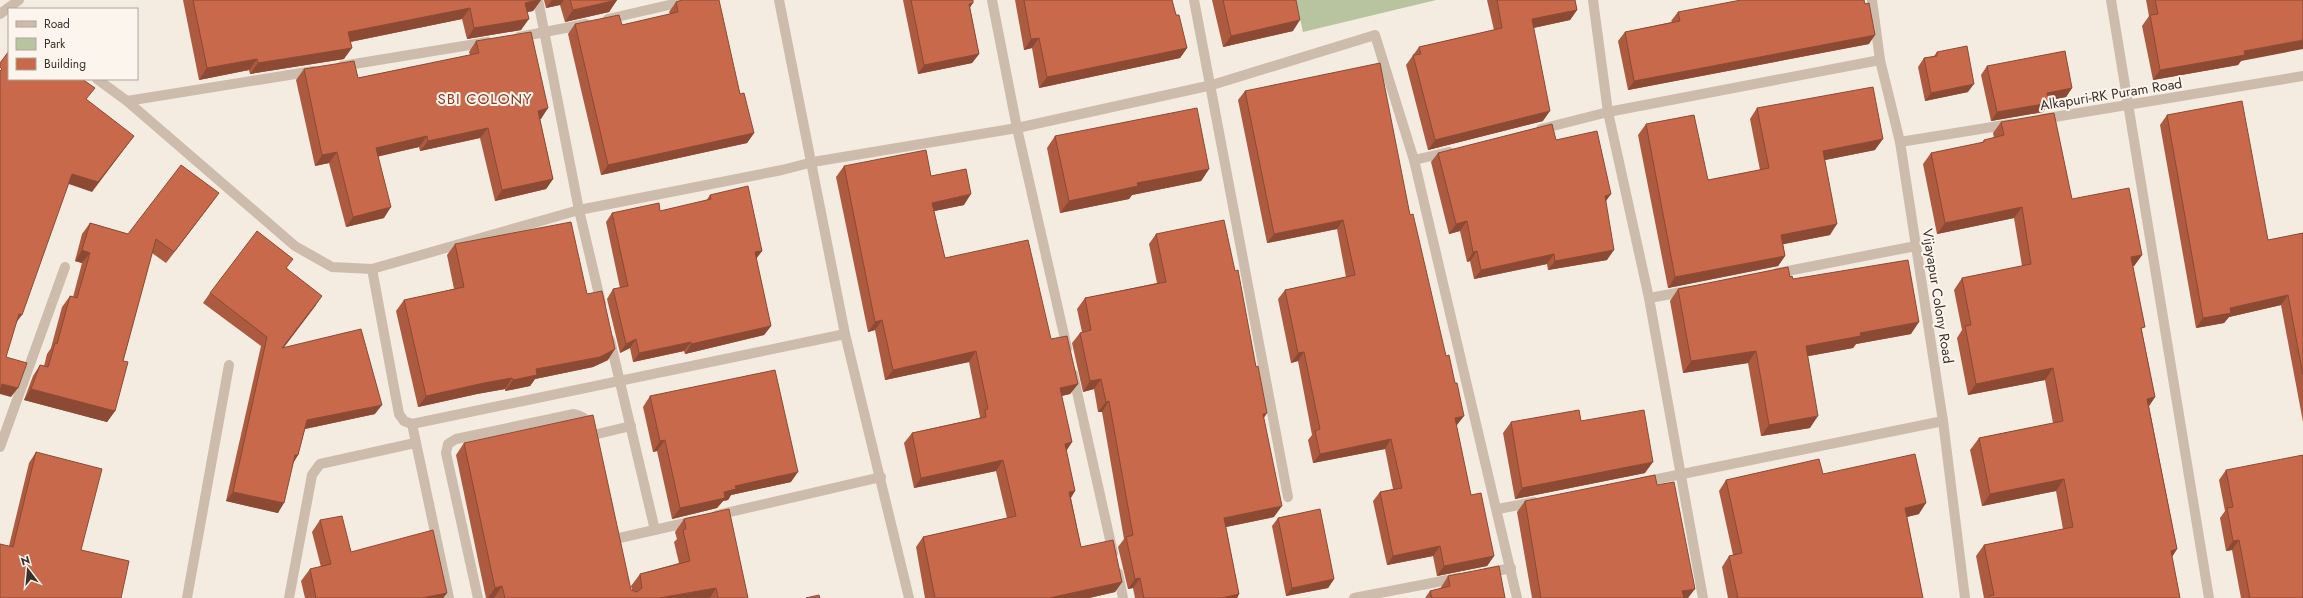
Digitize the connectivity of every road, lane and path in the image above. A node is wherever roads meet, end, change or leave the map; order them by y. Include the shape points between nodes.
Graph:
1 (19, 0) edge
2 (538, 0) edge
3 (691, 0) edge
4 (779, 0) edge
5 (992, 0) edge
6 (1194, 0) edge
7 (1593, 0) edge
8 (1872, 0) edge
9 (2111, 0) edge
10 (9, 8) edge
11 (544, 33) junction
12 (512, 38) edge
13 (497, 41) edge
14 (1880, 60) junction
15 (2303, 76) edge
16 (98, 80) edge
17 (1212, 85) junction
18 (127, 101) junction
19 (2127, 106) junction
20 (1608, 112) junction
21 (2033, 120) edge
22 (2018, 123) edge
23 (1017, 128) junction
24 (1530, 132) edge
25 (1900, 142) junction
26 (1461, 149) edge
27 (1414, 160) junction
28 (812, 162) junction
29 (579, 210) junction
30 (1916, 246) junction
31 (65, 267) dead end
32 (372, 269) junction
33 (1764, 276) edge
34 (1695, 289) edge
35 (1649, 298) junction
36 (603, 310) edge
37 (608, 333) edge
38 (845, 334) junction
39 (229, 365) dead end
40 (620, 380) junction
41 (1942, 421) junction
42 (412, 424) junction
43 (630, 426) junction
44 (415, 442) junction
45 (0, 447) edge
46 (1682, 474) junction
47 (881, 477) junction
48 (1636, 483) edge
49 (1288, 497) dead end
50 (1544, 500) edge
51 (1498, 509) junction
52 (655, 530) junction
53 (615, 539) edge
54 (1511, 568) junction
55 (187, 598) edge
56 (289, 598) edge
57 (449, 598) edge
58 (478, 598) edge
59 (909, 598) edge
60 (1124, 598) edge
61 (1354, 598) edge
62 (1517, 598) edge
63 (1703, 598) edge
64 (1965, 598) edge
65 (2209, 598) edge

1 - 10 street
2 - 11 street
3 - 11 street
4 - 28 street
5 - 23 street
6 - 17 street
7 - 20 street
8 - 14 street, Vijayapur Colony Road
9 - 19 street
11 - 12 street
11 - 29 street
13 - 18 street
14 - 20 street
14 - 25 street, Vijayapur Colony Road
15 - 19 street, Alkapuri-RK Puram Road
16 - 18 street
17 - 23 street
17 - 27 street via 1375,35
17 - 49 street
18 - 32 street via 295,246 332,267
19 - 21 street, Alkapuri-RK Puram Road
19 - 65 street
20 - 24 street
20 - 35 street
22 - 25 street
23 - 28 street
23 - 60 street
25 - 30 street, Vijayapur Colony Road
26 - 27 street
27 - 51 street
28 - 29 street
28 - 38 street
29 - 32 street
29 - 36 street
30 - 33 street
30 - 41 street, Vijayapur Colony Road
31 - 45 street
32 - 42 street via 399,414 404,421
34 - 35 street
35 - 46 street
37 - 40 street
38 - 40 street
38 - 47 street
39 - 55 street
40 - 42 street
40 - 43 street
41 - 46 street
41 - 64 street, Vijayapur Colony Road
42 - 44 street
43 - 52 street
43 - 58 street via 594,439 590,423 583,416 574,414 456,439 448,444 446,453
44 - 56 street via 320,464 312,476
44 - 57 street
46 - 48 street
46 - 63 street
47 - 52 street
47 - 59 street
50 - 51 street
51 - 54 street
52 - 53 street
54 - 61 street
54 - 62 street

